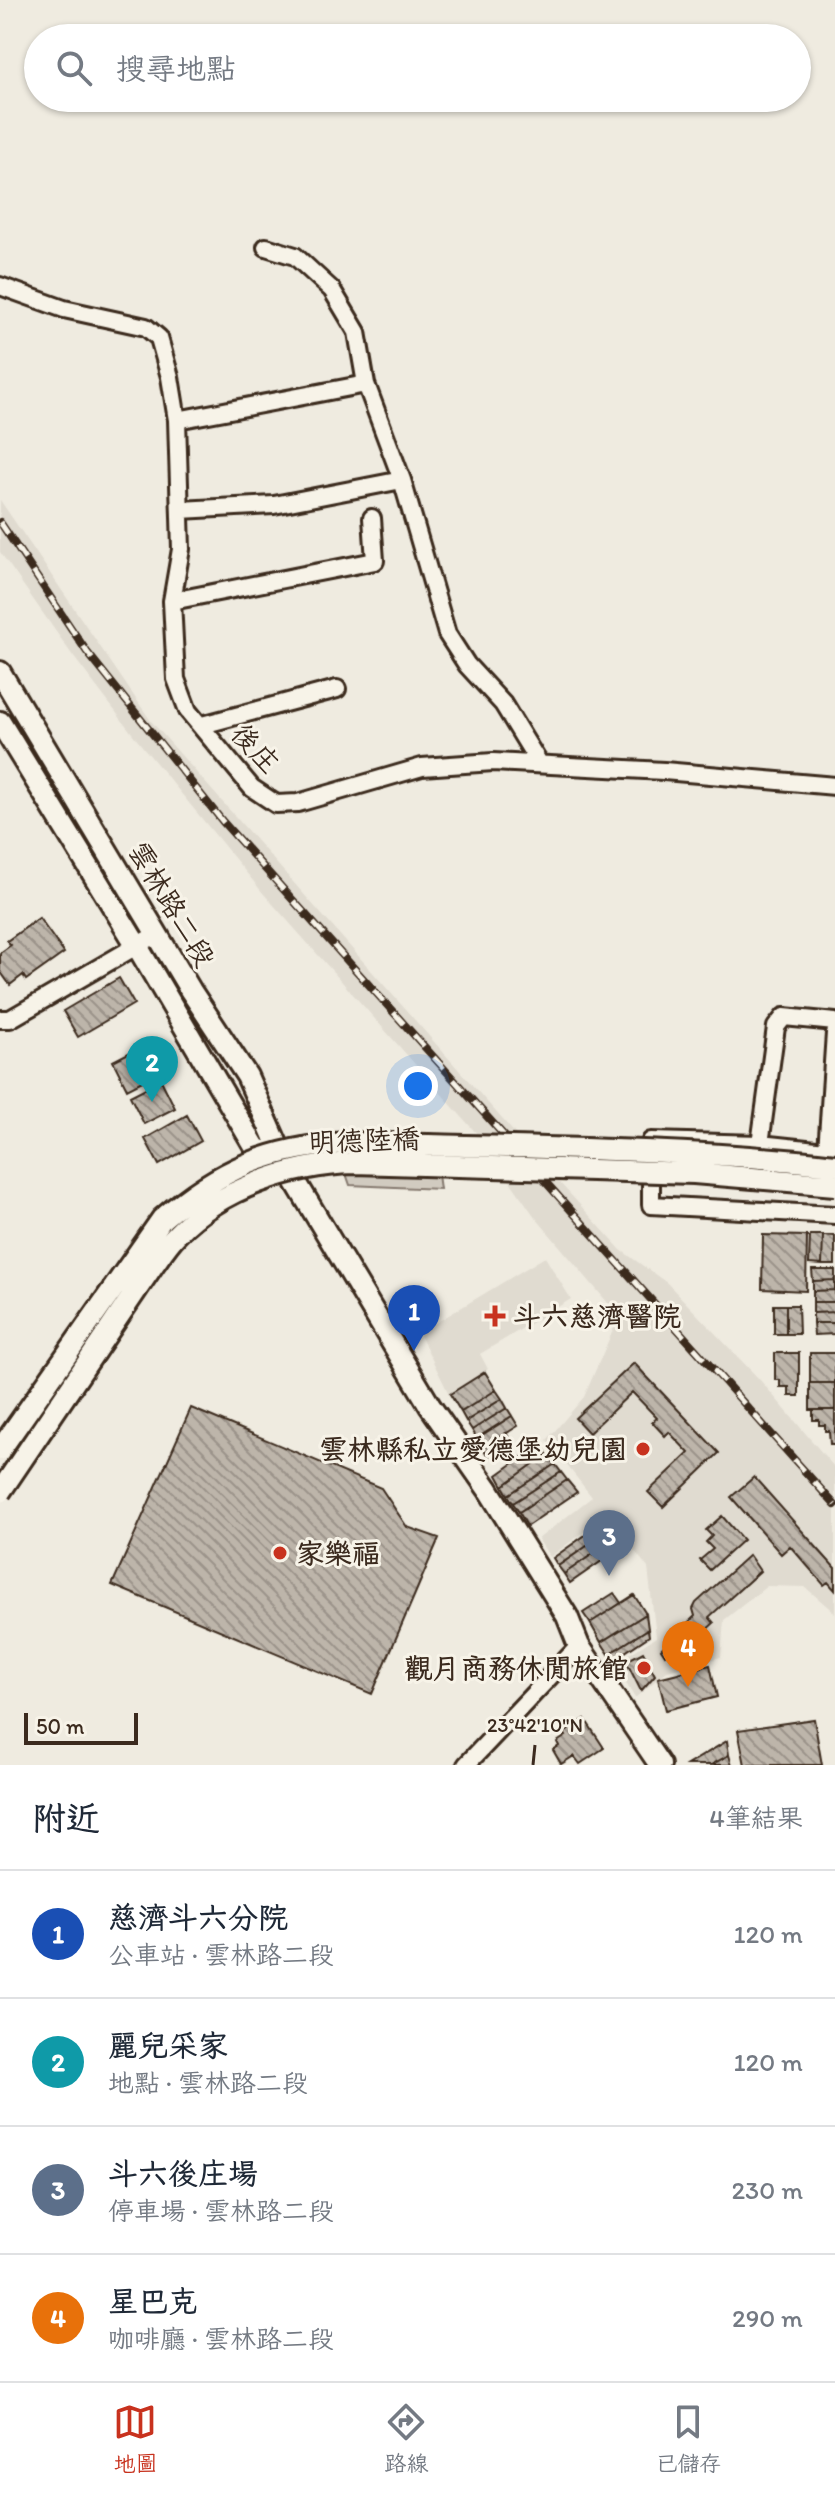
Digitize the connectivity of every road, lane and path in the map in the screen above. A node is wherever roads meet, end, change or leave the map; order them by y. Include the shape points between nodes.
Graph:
1 (266, 247) dead end
2 (0, 286) edge
3 (366, 384) junction
4 (177, 420) junction
5 (402, 480) junction
6 (180, 510) junction
7 (372, 518) dead end
8 (172, 601) junction
9 (0, 672) edge
10 (337, 689) dead end
11 (0, 722) edge
12 (202, 725) junction
13 (539, 763) junction
14 (835, 786) edge
15 (157, 934) junction
16 (137, 946) junction
17 (0, 1004) edge
18 (5, 1019) edge
19 (835, 1022) edge
20 (835, 1033) edge
21 (760, 1144) junction
22 (832, 1156) edge
23 (288, 1169) junction
24 (835, 1185) edge
25 (835, 1215) edge
26 (0, 1450) edge
27 (0, 1492) edge
28 (579, 1646) junction
29 (468, 1764) edge
30 (660, 1765) edge

1 - 3 street via 295,256 332,290 357,332
2 - 4 street, 後庄 via 64,309 146,327 159,338
3 - 4 street
3 - 5 street
4 - 6 street, 後庄
5 - 6 street via 274,505
5 - 13 street via 447,634 503,704
6 - 8 street, 後庄 via 181,549
7 - 8 street via 375,561
8 - 12 street, 後庄 via 176,679 188,711
9 - 15 main road, 雲林路二段
10 - 12 street
11 - 16 main road, 雲林路二段
12 - 13 street, 後庄 via 252,788 276,804 298,803 422,767
13 - 14 street, 後庄
15 - 16 street
15 - 23 main road, 雲林路二段 via 247,1076
16 - 18 street
16 - 23 main road, 雲林路二段 via 255,1147
17 - 18 street
19 - 21 street via 784,1017 776,1027
20 - 22 street
21 - 22 street
21 - 25 street via 651,1141 651,1205
22 - 26 main road, 明德陸橋, bridge via 348,1143 255,1159 199,1189 162,1219
23 - 28 main road, 雲林路二段 via 430,1406 567,1616
24 - 27 main road, 明德陸橋, bridge via 694,1173 354,1163 324,1164 270,1178 214,1204 177,1234
28 - 29 street
28 - 30 main road, 雲林路二段

